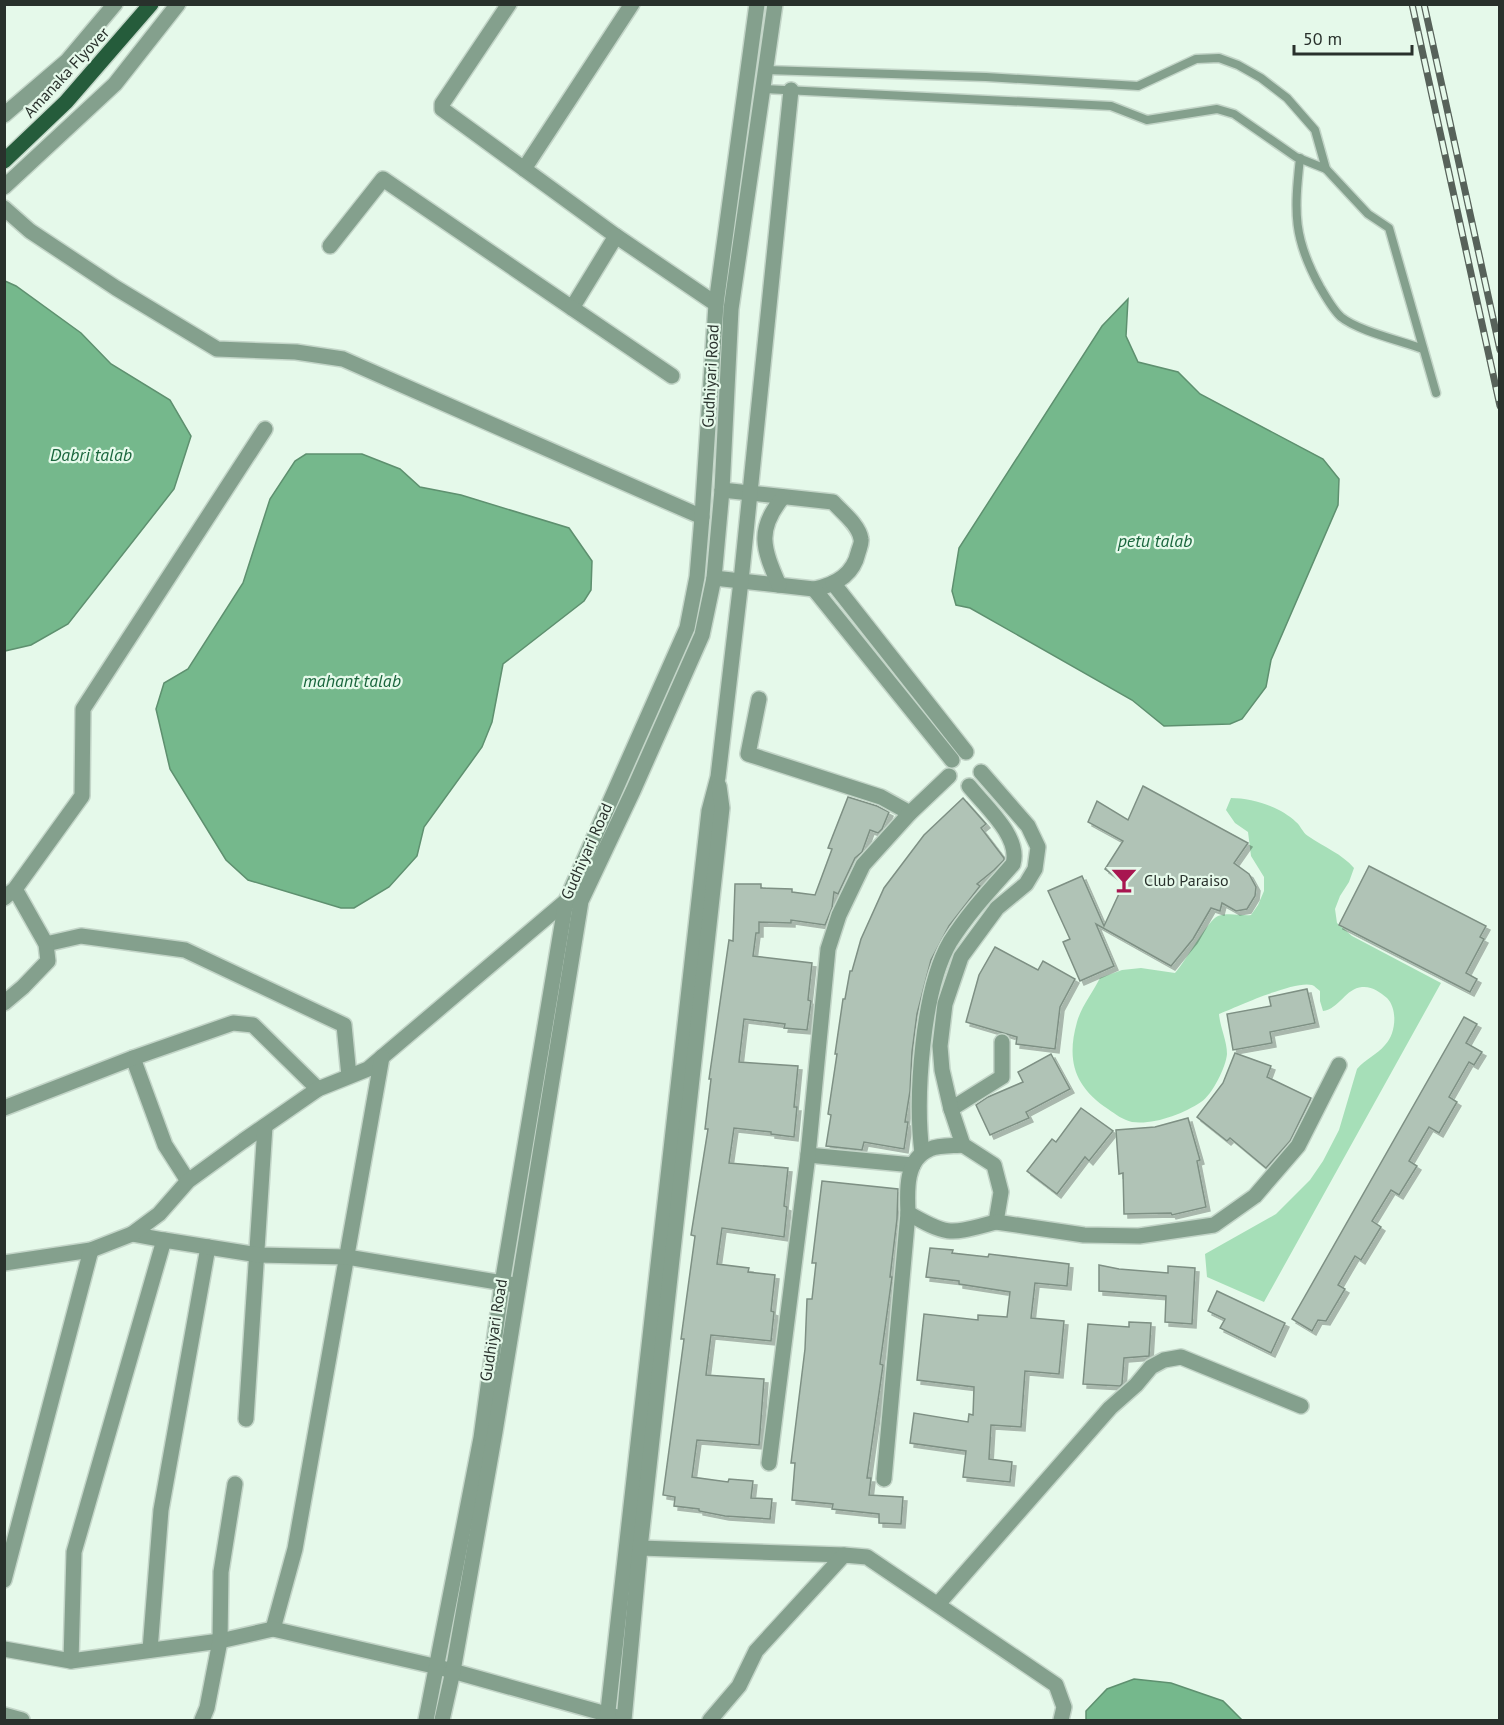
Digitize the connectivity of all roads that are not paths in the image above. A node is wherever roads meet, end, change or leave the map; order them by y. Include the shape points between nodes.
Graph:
1 (115, 4) edge
2 (151, 4) edge
3 (178, 4) edge
4 (509, 4) edge
5 (632, 4) edge
6 (757, 4) edge
7 (775, 4) edge
8 (766, 70) junction
9 (764, 89) junction
10 (790, 90) junction
11 (4, 115) edge
12 (1300, 158) junction
13 (4, 161) edge
14 (524, 169) junction
15 (1326, 169) junction
16 (4, 187) edge
17 (4, 208) edge
18 (616, 236) junction
19 (330, 246) dead end
20 (716, 304) junction
21 (572, 308) junction
22 (1423, 349) junction
23 (672, 376) dead end
24 (1436, 393) dead end
25 (265, 429) dead end
26 (722, 490) junction
27 (750, 493) junction
28 (783, 497) junction
29 (702, 517) junction
30 (714, 578) junction
31 (741, 581) junction
32 (833, 584) junction
33 (779, 585) junction
34 (814, 589) junction
35 (759, 699) dead end
36 (966, 752) junction
37 (952, 760) junction
38 (981, 772) junction
39 (949, 776) junction
40 (718, 777) junction
41 (969, 786) junction
42 (910, 813) junction
43 (10, 893) edge
44 (573, 901) junction
45 (46, 944) junction
46 (930, 1001) junction
47 (4, 1003) edge
48 (945, 1004) junction
49 (1002, 1042) dead end
50 (382, 1057) junction
51 (133, 1058) junction
52 (1339, 1065) dead end
53 (349, 1076) junction
54 (318, 1089) junction
55 (4, 1108) edge
56 (951, 1109) junction
57 (265, 1126) junction
58 (963, 1145) junction
59 (808, 1155) junction
60 (917, 1159) junction
61 (188, 1181) junction
62 (908, 1213) junction
63 (996, 1222) junction
64 (132, 1234) junction
65 (164, 1240) junction
66 (208, 1247) junction
67 (91, 1250) junction
68 (258, 1255) junction
69 (347, 1257) junction
70 (4, 1263) edge
71 (510, 1285) junction
72 (1301, 1406) dead end
73 (246, 1419) dead end
74 (769, 1463) dead end
75 (884, 1479) dead end
76 (235, 1484) dead end
77 (640, 1548) junction
78 (843, 1555) junction
79 (4, 1580) edge
80 (938, 1604) junction
81 (273, 1629) junction
82 (220, 1641) junction
83 (4, 1649) edge
84 (150, 1650) junction
85 (71, 1661) junction
86 (438, 1667) junction
87 (453, 1671) junction
88 (4, 1715) edge
89 (607, 1718) edge
90 (22, 1720) edge
91 (202, 1720) edge
92 (426, 1720) edge
93 (442, 1720) edge
94 (627, 1720) edge
95 (710, 1720) edge
96 (1062, 1720) edge

1 - 11 street via 67,61
2 - 13 main road, Amanaka Flyover via 66,102
3 - 16 street via 115,84
4 - 14 street via 442,109
5 - 14 street
6 - 20 street, Gudhiyari Road
7 - 8 street, Gudhiyari Road
8 - 9 street, Gudhiyari Road
8 - 15 lane via 1138,86 1196,59 1218,58 1261,78 1287,98 1315,130
9 - 10 lane
9 - 26 street, Gudhiyari Road via 731,309
10 - 12 lane via 1111,106 1147,120 1217,109 1234,114
10 - 27 street
12 - 15 lane
12 - 22 lane via 1297,232 1308,266 1326,298 1341,317
14 - 18 street
15 - 22 lane via 1368,214 1389,228
17 - 29 street via 30,231 116,288 217,349 296,352 343,359
18 - 20 street
18 - 21 street
19 - 21 street via 383,179
20 - 29 street, Gudhiyari Road
21 - 23 street
22 - 24 lane
25 - 43 street via 83,709 82,796
26 - 27 street
26 - 30 street, Gudhiyari Road
27 - 28 street
27 - 31 street
28 - 32 street via 833,502 856,527 861,540 857,560 849,573
28 - 33 street via 771,512 765,530 766,551
29 - 44 street, Gudhiyari Road via 697,577 687,628
30 - 31 street
30 - 44 street, Gudhiyari Road via 702,635 633,791
31 - 33 street
31 - 40 street
32 - 34 street
32 - 36 street
33 - 34 street
34 - 37 street
35 - 42 street via 748,754 881,797
36 - 37 street via 958,753
36 - 38 street via 974,756
37 - 39 street
38 - 41 street
38 - 48 street via 1029,826 1038,847 1035,870 1026,884 997,908 961,957
39 - 41 street via 953,782
39 - 42 street
40 - 77 street via 722,808
40 - 89 street via 709,811
41 - 46 street via 1006,831 1016,857 968,915 949,945
42 - 59 street via 863,864 828,949
43 - 45 street
44 - 50 street
44 - 71 street, Gudhiyari Road
45 - 47 street via 48,961
45 - 53 street via 81,936 185,950 344,1025
46 - 48 street
46 - 60 street via 923,1044
48 - 56 street via 940,1046
49 - 56 street via 1002,1077
50 - 53 street via 368,1069
50 - 69 street
51 - 54 street via 233,1023 253,1025
51 - 55 street
51 - 61 street via 165,1145
52 - 63 street via 1298,1146 1255,1196 1214,1225 1139,1236 1084,1235
53 - 54 street
54 - 57 street
56 - 58 street
57 - 61 street
57 - 68 street
58 - 60 street via 932,1148
58 - 63 street via 994,1165 1001,1192
59 - 60 street
59 - 74 street
60 - 62 street via 907,1187
61 - 64 street via 159,1214
62 - 63 street via 946,1232
62 - 75 street
64 - 65 street
64 - 67 street
65 - 66 street
65 - 85 street via 74,1552
66 - 68 street
66 - 84 street via 161,1510
67 - 70 street
67 - 79 street
68 - 69 street
68 - 73 street
69 - 71 street
69 - 81 street via 295,1549
71 - 86 street, Gudhiyari Road
71 - 87 street, Gudhiyari Road
72 - 80 street via 1181,1357 1151,1367 1110,1408
76 - 82 street via 221,1572
77 - 78 street
77 - 94 street
78 - 80 street via 867,1557
78 - 95 street via 756,1651 739,1686
80 - 96 street via 1056,1685 1064,1707
81 - 82 street
81 - 86 street
82 - 84 street
82 - 91 street
83 - 85 street
84 - 85 street
86 - 87 street
86 - 92 street, Gudhiyari Road
87 - 89 street
87 - 93 street, Gudhiyari Road
88 - 90 street
89 - 94 street

